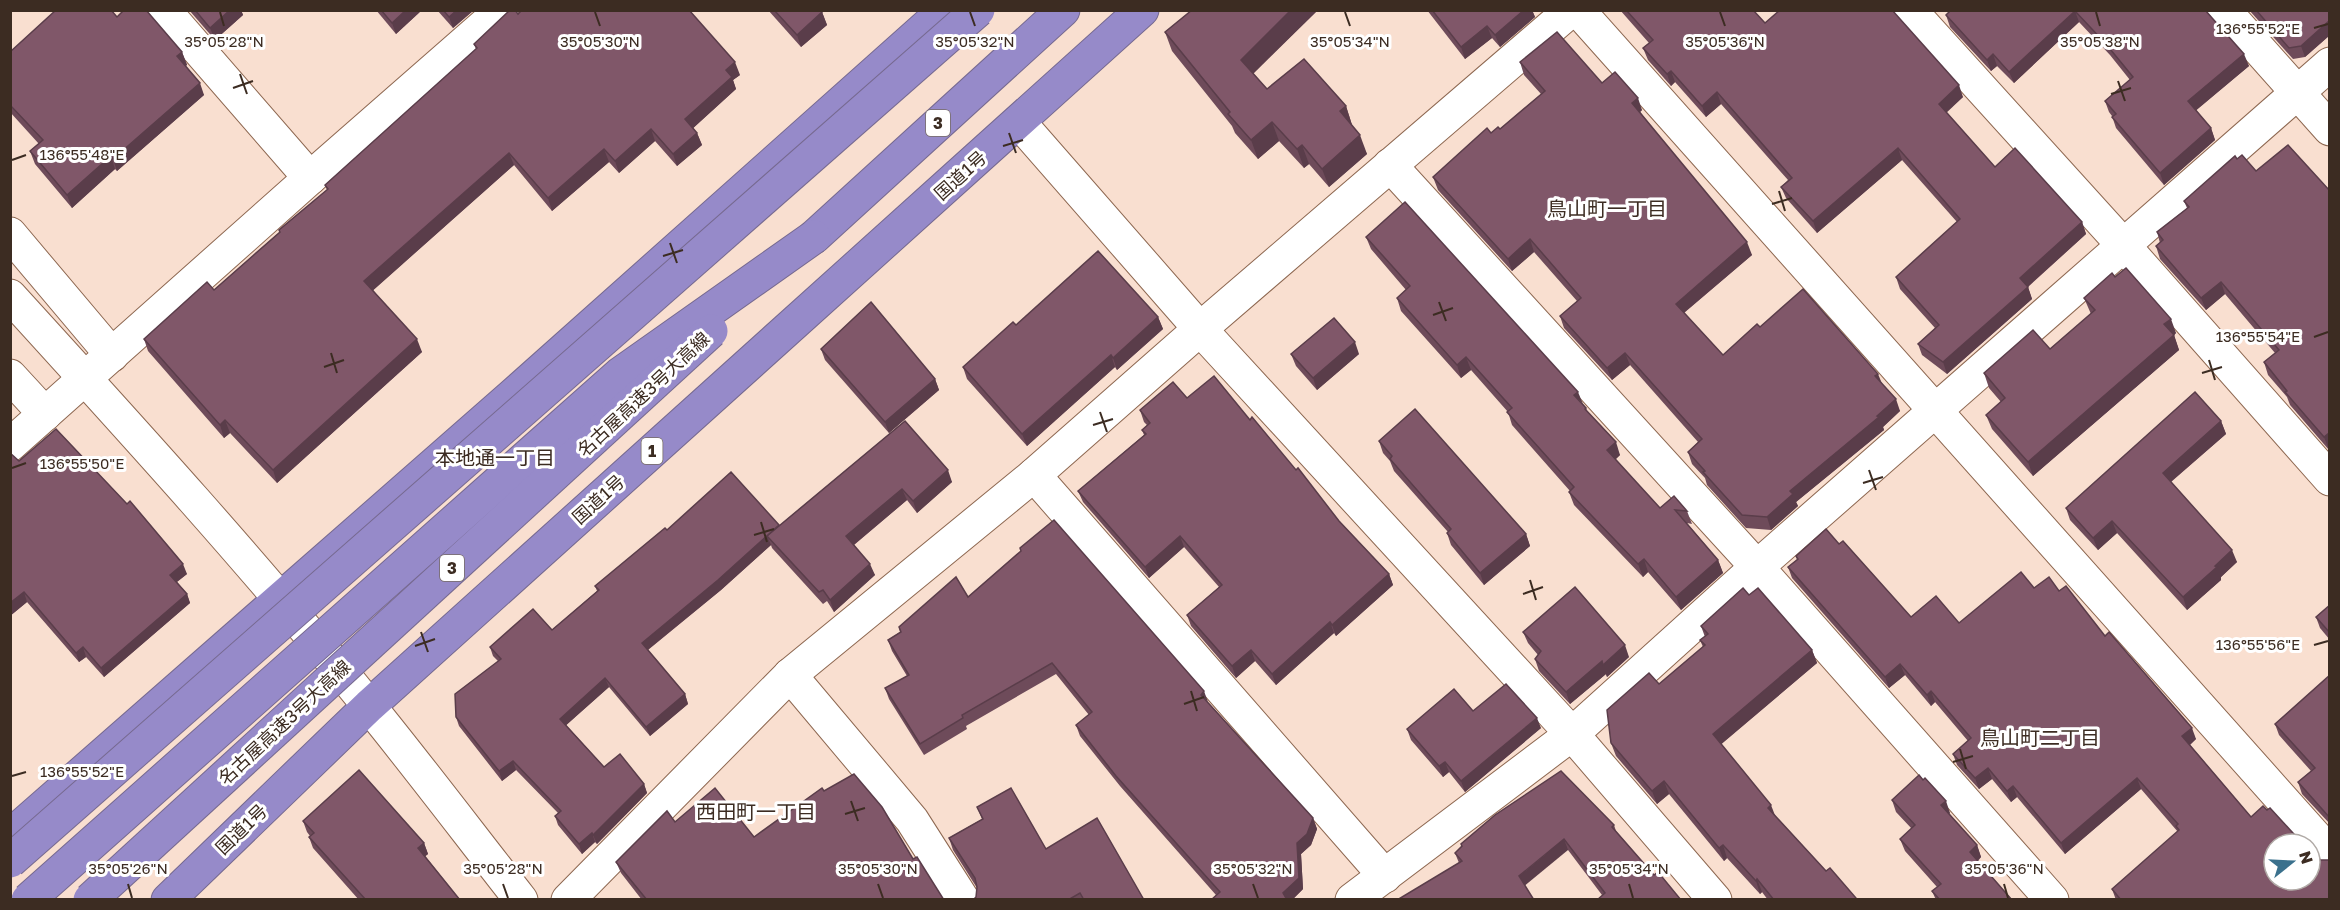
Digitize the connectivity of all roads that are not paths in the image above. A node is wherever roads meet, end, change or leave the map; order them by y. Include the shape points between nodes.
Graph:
1 (164, 10) edge
2 (502, 10) edge
3 (978, 10) edge
4 (1063, 10) edge
5 (1142, 10) edge
6 (1571, 10) edge
7 (1578, 10) edge
8 (1910, 10) edge
9 (2224, 10) edge
10 (930, 15) edge
11 (2330, 64) edge
12 (2298, 93) junction
13 (1019, 122) junction
14 (2330, 129) edge
15 (1390, 165) junction
16 (310, 178) junction
17 (10, 234) edge
18 (814, 237) junction
19 (2124, 246) junction
20 (10, 296) edge
21 (1200, 328) junction
22 (112, 355) junction
23 (10, 376) edge
24 (86, 379) junction
25 (1935, 411) junction
26 (45, 414) junction
27 (10, 445) edge
28 (1034, 475) junction
29 (2330, 479) edge
30 (1758, 567) junction
31 (279, 598) junction
32 (790, 675) junction
33 (369, 706) junction
34 (1572, 734) junction
35 (10, 836) edge
36 (2330, 853) edge
37 (10, 861) edge
38 (1385, 876) junction
39 (28, 900) edge
40 (90, 900) edge
41 (168, 900) edge
42 (521, 900) edge
43 (568, 900) edge
44 (963, 900) edge
45 (1352, 900) edge
46 (1715, 900) edge
47 (2052, 900) edge

1 - 16 street
2 - 16 street
3 - 37 highway, bridge
4 - 18 highway, 名古屋高速3号大高線 / 3
5 - 13 highway, 国道1号 / 1
6 - 15 street
7 - 25 street
8 - 19 street
9 - 12 street
10 - 31 highway via 521,388
11 - 12 street
12 - 14 street
12 - 19 street
13 - 21 street
13 - 33 highway, 国道1号 / 1
15 - 21 street
15 - 30 street
16 - 22 street
17 - 22 street
18 - 39 highway, bridge via 620,374
18 - 40 highway, 名古屋高速3号大高線 / 3, bridge
19 - 25 street
19 - 29 street
20 - 24 street
21 - 28 street
21 - 34 street
22 - 24 street
23 - 26 street
24 - 26 street
24 - 31 street
25 - 30 street
25 - 36 street
26 - 27 street
28 - 32 street
28 - 38 street
30 - 34 street
30 - 47 street
31 - 33 street
31 - 35 highway
32 - 43 street
32 - 44 street via 912,820
33 - 41 highway, 国道1号 / 1
33 - 42 street
34 - 38 street
34 - 46 street
38 - 45 street

